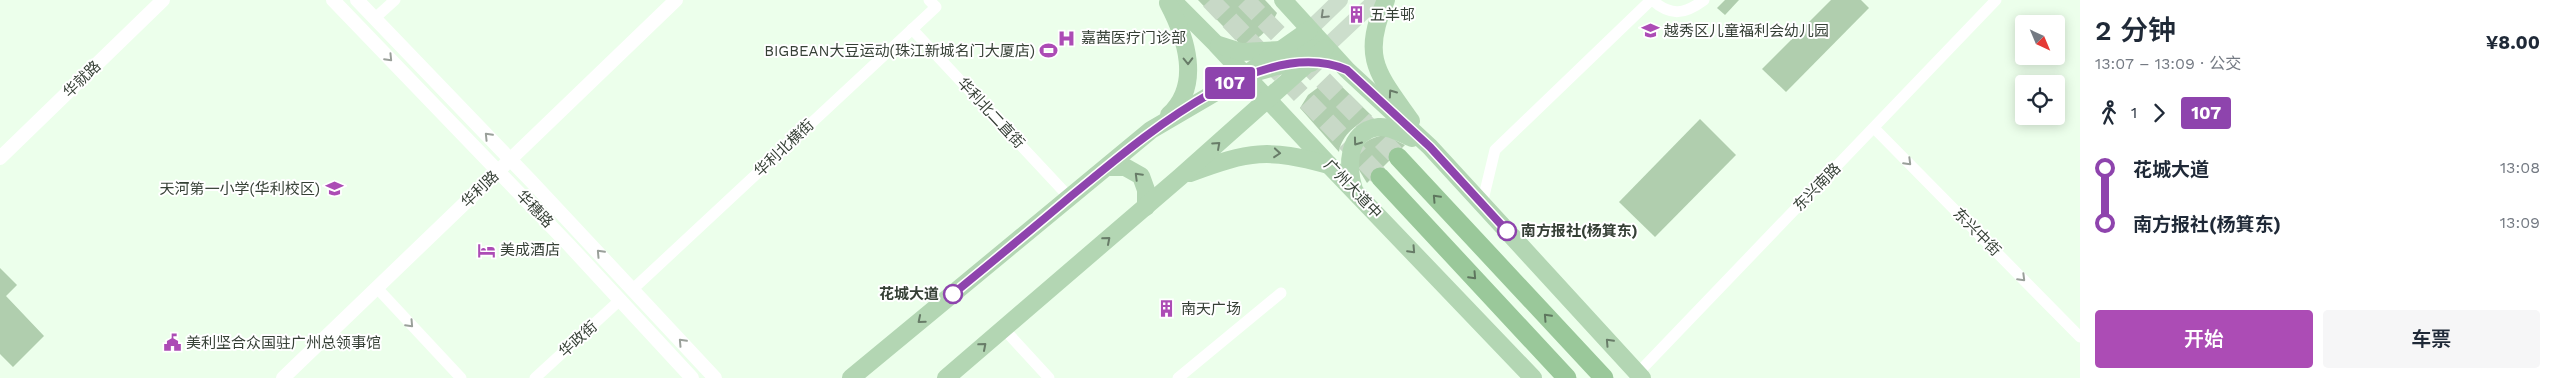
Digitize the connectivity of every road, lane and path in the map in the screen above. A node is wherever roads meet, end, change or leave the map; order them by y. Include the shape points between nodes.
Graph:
1 (164, 0) edge
2 (333, 0) edge
3 (357, 0) edge
4 (394, 0) edge
5 (676, 0) edge
6 (1166, 0) edge
7 (1172, 0) edge
8 (1283, 0) edge
9 (1340, 0) edge
10 (1376, 0) edge
11 (1386, 0) edge
12 (1651, 0) edge
13 (1704, 0) edge
14 (1996, 0) edge
15 (932, 4) edge
16 (375, 18) junction
17 (912, 29) junction
18 (1308, 30) junction
19 (1216, 44) junction
20 (1325, 48) junction
21 (1347, 70) junction
22 (1245, 75) junction
23 (1874, 128) junction
24 (1152, 130) junction
25 (1430, 147) junction
26 (1398, 157) tunnel mouth
27 (0, 158) edge
28 (510, 160) junction
29 (1329, 165) junction
30 (1107, 167) junction
31 (498, 171) junction
32 (1180, 177) junction
33 (1380, 177) tunnel mouth
34 (1354, 191) junction
35 (1070, 198) junction
36 (1482, 204) junction
37 (1146, 207) junction
38 (377, 288) junction
39 (633, 289) junction
40 (1281, 293) dead end
41 (620, 300) junction
42 (1004, 329) junction
43 (2080, 337) edge
44 (1640, 376) edge
45 (283, 378) edge
46 (461, 378) edge
47 (535, 378) edge
48 (692, 378) edge
49 (715, 378) edge
50 (851, 378) edge
51 (946, 378) edge
52 (1049, 378) edge
53 (1178, 378) edge
54 (1533, 378) edge
55 (1567, 378) edge
56 (1604, 378) edge

1 - 27 street, 华就路
2 -> 31 street, 华穗路
3 - 16 street, 华穗路
4 - 16 street
5 - 28 street, 华利路
6 -> 24 main road via 1184,34 1188,69 1179,103
7 - 19 main road, 广州大道中
8 - 18 main road
9 -> 18 main road
10 - 20 main road
25 -> 11 main road via 1388,88 1373,58 1376,28
12 - 13 street via 1672,12 1690,11
12 - 36 street via 1495,150
14 - 23 street, 东兴南路
15 - 17 street, 华利北横街
28 -> 16 street, 华穗路
17 - 35 street, 华利北二直街
17 - 39 street, 华利北横街
18 - 20 main road
18 - 22 main road
19 - 20 main road via 1241,52
19 - 22 main road, 广州大道中
20 - 21 main road
32 -> 20 main road
21 - 22 main road via 1319,62 1277,66
21 - 25 main road
22 - 24 main road
22 - 29 main road, 广州大道中
23 -> 43 street, 东兴中街
23 - 44 street, 东兴南路
24 - 30 main road
25 -> 34 main road via 1388,128 1368,130 1350,152
25 - 36 main road
56 -> 26 highway
28 - 31 street, 华利路
39 -> 28 street, 华穗路
32 -> 29 main road via 1238,157 1261,153 1282,153
29 - 34 main road, 广州大道中
30 - 35 main road
37 -> 30 main road via 1146,186 1141,176 1125,167
31 - 38 street, 华利路
31 - 41 street, 华穗路
32 - 37 main road
33 -> 55 highway, 广州大道中
34 -> 54 main road, 广州大道中
35 -> 50 main road
44 -> 36 main road
42 -> 37 main road
38 - 45 street, 华利路
38 -> 46 street
49 -> 39 street, 华穗路
40 - 53 street
41 - 47 street, 华政街
41 - 48 street, 华穗路
51 -> 42 main road
42 - 52 street

